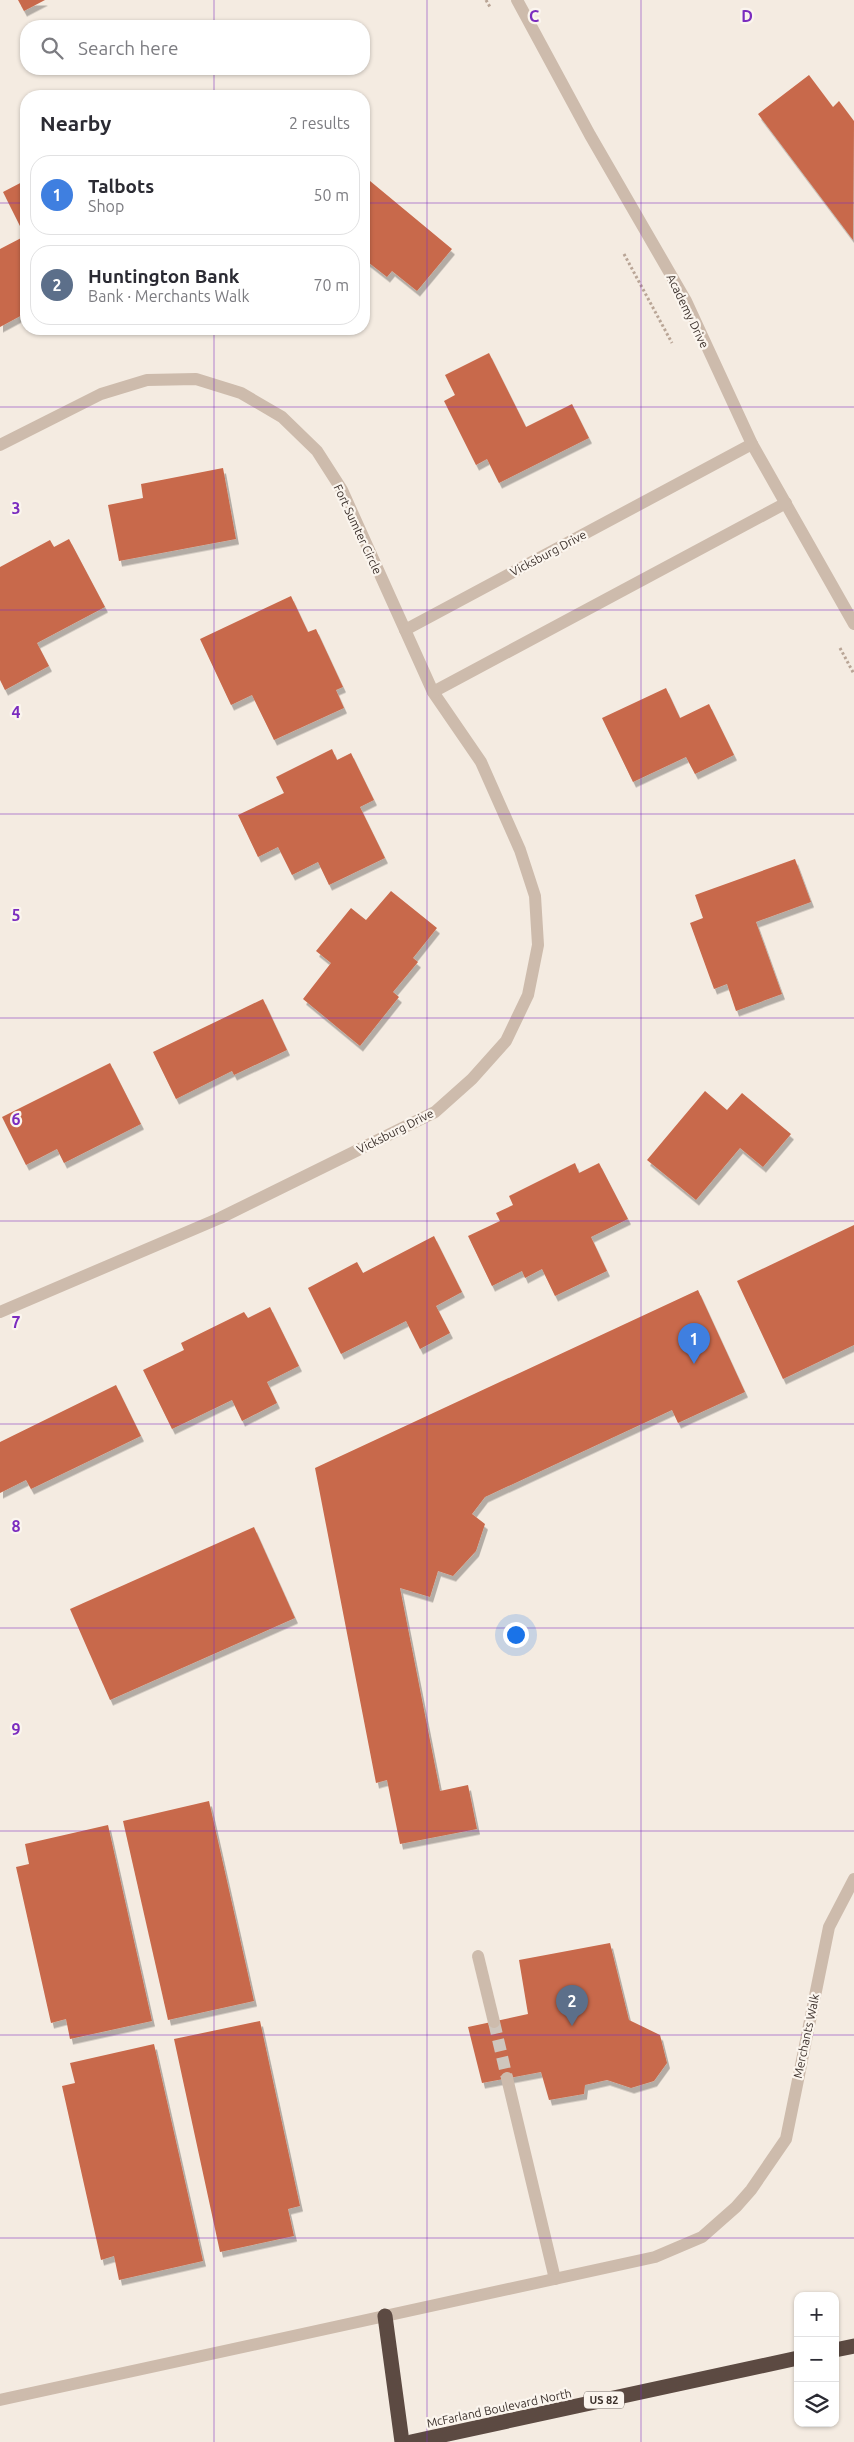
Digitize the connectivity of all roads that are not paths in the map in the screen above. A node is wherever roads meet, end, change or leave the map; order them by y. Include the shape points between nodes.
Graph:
1 (517, 0) edge
2 (752, 444) junction
3 (0, 445) edge
4 (786, 504) junction
5 (854, 624) edge
6 (405, 630) junction
7 (433, 692) junction
8 (0, 1312) edge
9 (854, 1879) edge
10 (478, 1956) dead end
11 (494, 2022) tunnel mouth
12 (507, 2078) tunnel mouth
13 (555, 2279) junction
14 (385, 2316) junction
15 (854, 2346) edge
16 (839, 2349) edge
17 (794, 2359) edge
18 (0, 2400) edge
19 (402, 2442) edge
20 (411, 2442) edge

1 - 2 street, Academy Drive via 686,301
2 - 4 street, Academy Drive
2 - 6 street, Vicksburg Drive
3 - 6 street, Fort Sumter Circle via 101,394 147,380 196,379 241,392 282,417 317,451 342,490
4 - 5 street, Academy Drive
4 - 7 street
6 - 7 street, Vicksburg Drive
7 - 8 street, Vicksburg Drive via 481,762 520,850 535,896 538,945 528,995 506,1041 472,1079 435,1112 220,1218
9 - 13 street, Merchants Walk via 830,1927 786,2139 751,2190 702,2237 655,2257
10 - 11 street
12 - 13 street
13 - 14 street, Merchants Walk
14 - 18 street, Merchants Walk
14 - 19 highway
15 - 16 highway
17 - 20 highway, McFarland Boulevard North / US 82

